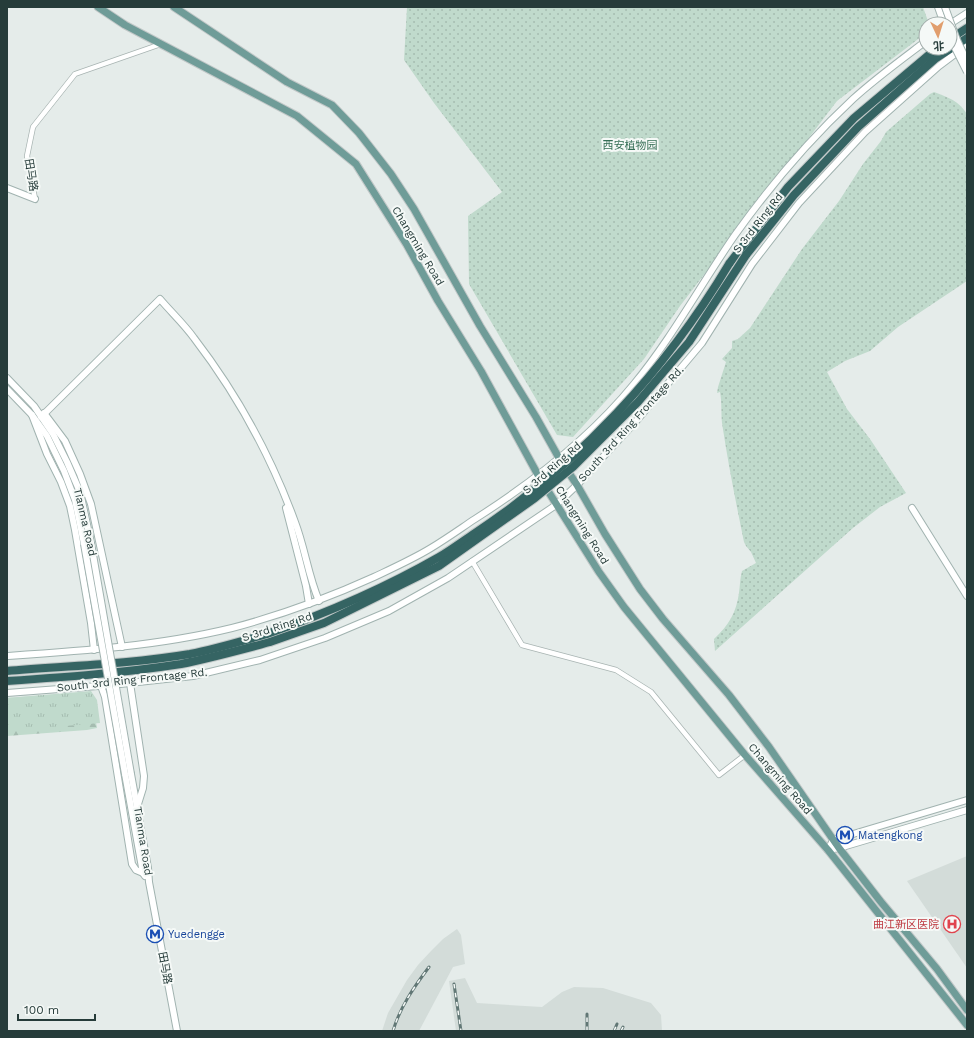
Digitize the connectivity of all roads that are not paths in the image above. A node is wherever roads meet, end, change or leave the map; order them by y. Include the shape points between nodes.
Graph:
1 (98, 7) edge
2 (174, 7) edge
3 (944, 7) edge
4 (967, 13) edge
5 (958, 19) edge
6 (967, 28) edge
7 (958, 33) edge
8 (967, 38) edge
9 (161, 44) junction
10 (967, 45) edge
11 (918, 47) edge
12 (958, 51) junction
13 (958, 54) edge
14 (928, 56) edge
15 (952, 56) edge
16 (967, 61) edge
17 (967, 73) edge
18 (7, 188) edge
19 (35, 199) joint
20 (7, 378) edge
21 (7, 389) edge
22 (32, 414) junction
23 (43, 415) junction
24 (559, 458) junction
25 (538, 476) junction
26 (577, 485) junction
27 (284, 496) junction
28 (556, 505) junction
29 (912, 508) dead end
30 (88, 544) junction
31 (472, 561) junction
32 (967, 596) edge
33 (319, 601) junction
34 (309, 604) junction
35 (122, 647) junction
36 (94, 650) junction
37 (7, 656) edge
38 (7, 671) edge
39 (7, 681) edge
40 (130, 683) junction
41 (101, 686) junction
42 (7, 693) edge
43 (745, 755) junction
44 (128, 774) junction
45 (967, 800) edge
46 (138, 806) junction
47 (967, 810) edge
48 (833, 840) junction
49 (839, 848) junction
50 (828, 850) junction
51 (143, 873) junction
52 (149, 882) junction
53 (967, 1010) edge
54 (967, 1025) edge
55 (177, 1031) edge

1 - 9 main road, Changming Road
2 - 24 main road, Changming Road via 287,82 332,105 359,132 414,209
3 - 16 main road, bridge
4 - 5 main road
6 - 7 highway
8 - 39 highway, S 3rd Ring Rd, bridge via 935,59 858,127 794,195 746,255 689,342 638,402 573,467 536,498 439,566 324,623 227,654 181,664 112,673
9 - 19 street, 田马路 via 75,74 34,127 27,156
9 - 25 main road, Changming Road via 297,116 356,164 481,371
10 - 12 main road, South 3rd Ring Frontage Rd.
11 - 24 main road via 855,97 799,154 736,235 635,383 587,434
12 - 16 main road
12 - 17 main road
13 - 17 main road, bridge
14 - 38 highway, S 3rd Ring Rd, bridge via 854,118 788,187 729,264 707,301 662,362 612,417 544,482 499,517 441,556 380,588 308,620 226,646 191,654 117,663
15 - 26 main road, South 3rd Ring Frontage Rd. via 865,132 799,203 752,264 702,343 638,419
18 - 19 main road
20 - 23 main road, Tianma Road
21 - 22 main road, Tianma Road
22 - 30 main road, Tianma Road via 47,436 64,471
22 - 36 main road via 70,506
23 - 27 main road via 160,299 194,337 232,392 263,448
23 - 30 main road, Tianma Road via 80,492
23 - 35 main road via 65,442 91,504
24 - 25 main road
24 - 26 main road, Changming Road
25 - 28 main road, Changming Road
25 - 33 main road via 430,549
26 - 28 main road, South 3rd Ring Frontage Rd.
26 - 48 main road, Changming Road via 640,588 769,747
27 - 33 main road via 300,534
27 - 34 main road
28 - 31 main road, South 3rd Ring Frontage Rd.
28 - 43 main road, Changming Road via 624,607
29 - 32 main road
30 - 44 main road, Tianma Road, bridge
31 - 40 main road, South 3rd Ring Frontage Rd. via 448,578 389,611 325,638 260,660 200,674
31 - 43 street via 522,645 616,670 651,692 719,775
33 - 34 main road
34 - 35 main road via 228,628
35 - 36 main road
36 - 37 main road
40 - 41 main road, South 3rd Ring Frontage Rd.
40 - 46 main road via 144,776
41 - 42 main road, South 3rd Ring Frontage Rd.
41 - 51 main road via 105,697 132,864 136,870
43 - 50 main road, Changming Road
44 - 46 main road, Tianma Road
44 - 51 main road, Tianma Road
45 - 48 main road
46 - 52 main road, Tianma Road
47 - 49 main road
48 - 49 main road, Changming Road
48 - 50 main road
49 - 50 main road
49 - 53 main road, Changming Road
50 - 54 main road, Changming Road
51 - 52 main road, Tianma Road
52 - 55 main road, 田马路

